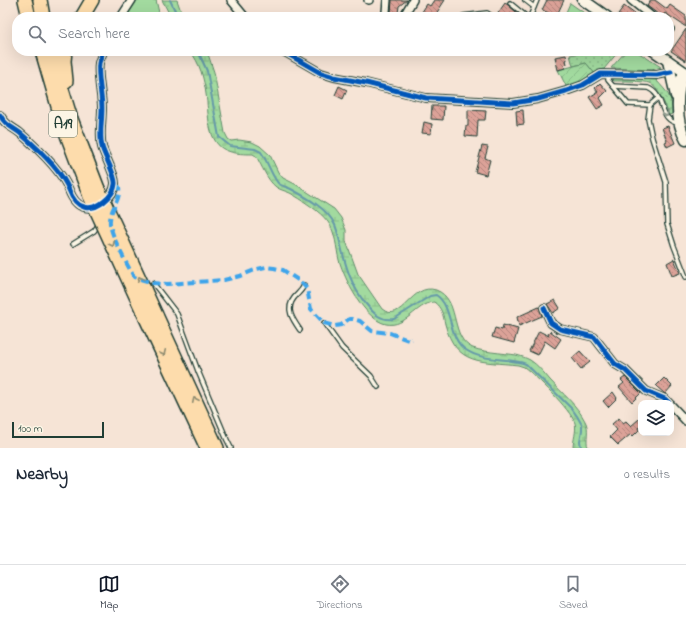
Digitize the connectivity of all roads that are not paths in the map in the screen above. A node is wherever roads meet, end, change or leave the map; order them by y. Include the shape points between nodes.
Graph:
1 (25, 0) edge
2 (30, 0) edge
3 (40, 0) edge
4 (92, 0) edge
5 (132, 0) edge
6 (231, 0) edge
7 (387, 0) edge
8 (413, 0) edge
9 (524, 0) edge
10 (537, 0) edge
11 (631, 0) edge
12 (588, 2) edge
13 (510, 3) dead end
14 (534, 7) junction
15 (28, 12) edge
16 (33, 12) edge
17 (42, 12) edge
18 (85, 12) edge
19 (124, 12) edge
20 (241, 12) edge
21 (386, 12) dead end
22 (406, 12) edge
23 (521, 12) edge
24 (532, 12) edge
25 (600, 12) edge
26 (645, 12) edge
27 (39, 56) edge
28 (43, 56) edge
29 (52, 56) edge
30 (64, 56) edge
31 (101, 56) edge
32 (292, 56) edge
33 (661, 56) edge
34 (668, 61) junction
35 (671, 72) junction
36 (685, 72) edge
37 (608, 74) junction
38 (49, 78) junction
39 (613, 86) junction
40 (658, 98) junction
41 (650, 105) junction
42 (0, 115) edge
43 (679, 119) junction
44 (686, 140) edge
45 (93, 188) junction
46 (114, 206) dead end
47 (73, 244) dead end
48 (686, 277) edge
49 (153, 283) dead end
50 (304, 285) dead end
51 (544, 308) dead end
52 (151, 317) junction
53 (324, 323) dead end
54 (300, 330) dead end
55 (378, 387) dead end
56 (666, 400) edge
57 (674, 409) edge
58 (686, 421) edge
59 (207, 448) edge
60 (217, 448) edge
61 (231, 448) edge

1 - 15 highway
2 - 16 highway
3 - 17 highway
4 - 18 highway
5 - 19 street
6 - 20 street
7 - 21 street
8 - 22 street
9 - 14 lane
10 - 14 lane
11 - 26 street
12 - 25 main road
13 - 23 lane
14 - 24 lane
27 - 38 highway
28 - 38 highway, A19
29 - 45 highway, A19
30 - 45 highway via 66,87 90,162
31 - 42 street via 99,63 102,109 100,138 115,178 115,185 110,197 101,204 86,208 76,203 63,178 47,159 18,132 4,123
32 - 37 street via 322,73 426,98 513,103 566,91 583,85 601,74
33 - 34 main road
34 - 35 main road
34 - 36 main road
35 - 37 street via 657,75
35 - 43 main road
36 - 43 main road via 680,82
37 - 39 lane via 608,80
38 - 45 highway, A19 via 64,127
39 - 40 lane via 648,88
39 - 41 lane via 628,104
40 - 41 lane
40 -> 43 lane via 668,120 673,123
41 - 48 lane via 649,125 666,182 667,224
43 - 44 main road
45 - 52 highway, A19, bridge
46 - 47 lane via 94,230
49 - 61 lane via 177,314
50 - 54 lane via 289,308
51 - 56 street via 551,323 560,329 594,337 615,364 625,370 646,391
52 -> 59 highway, A19
60 -> 52 highway, A19
53 - 55 lane via 342,348 371,376
57 - 58 street

